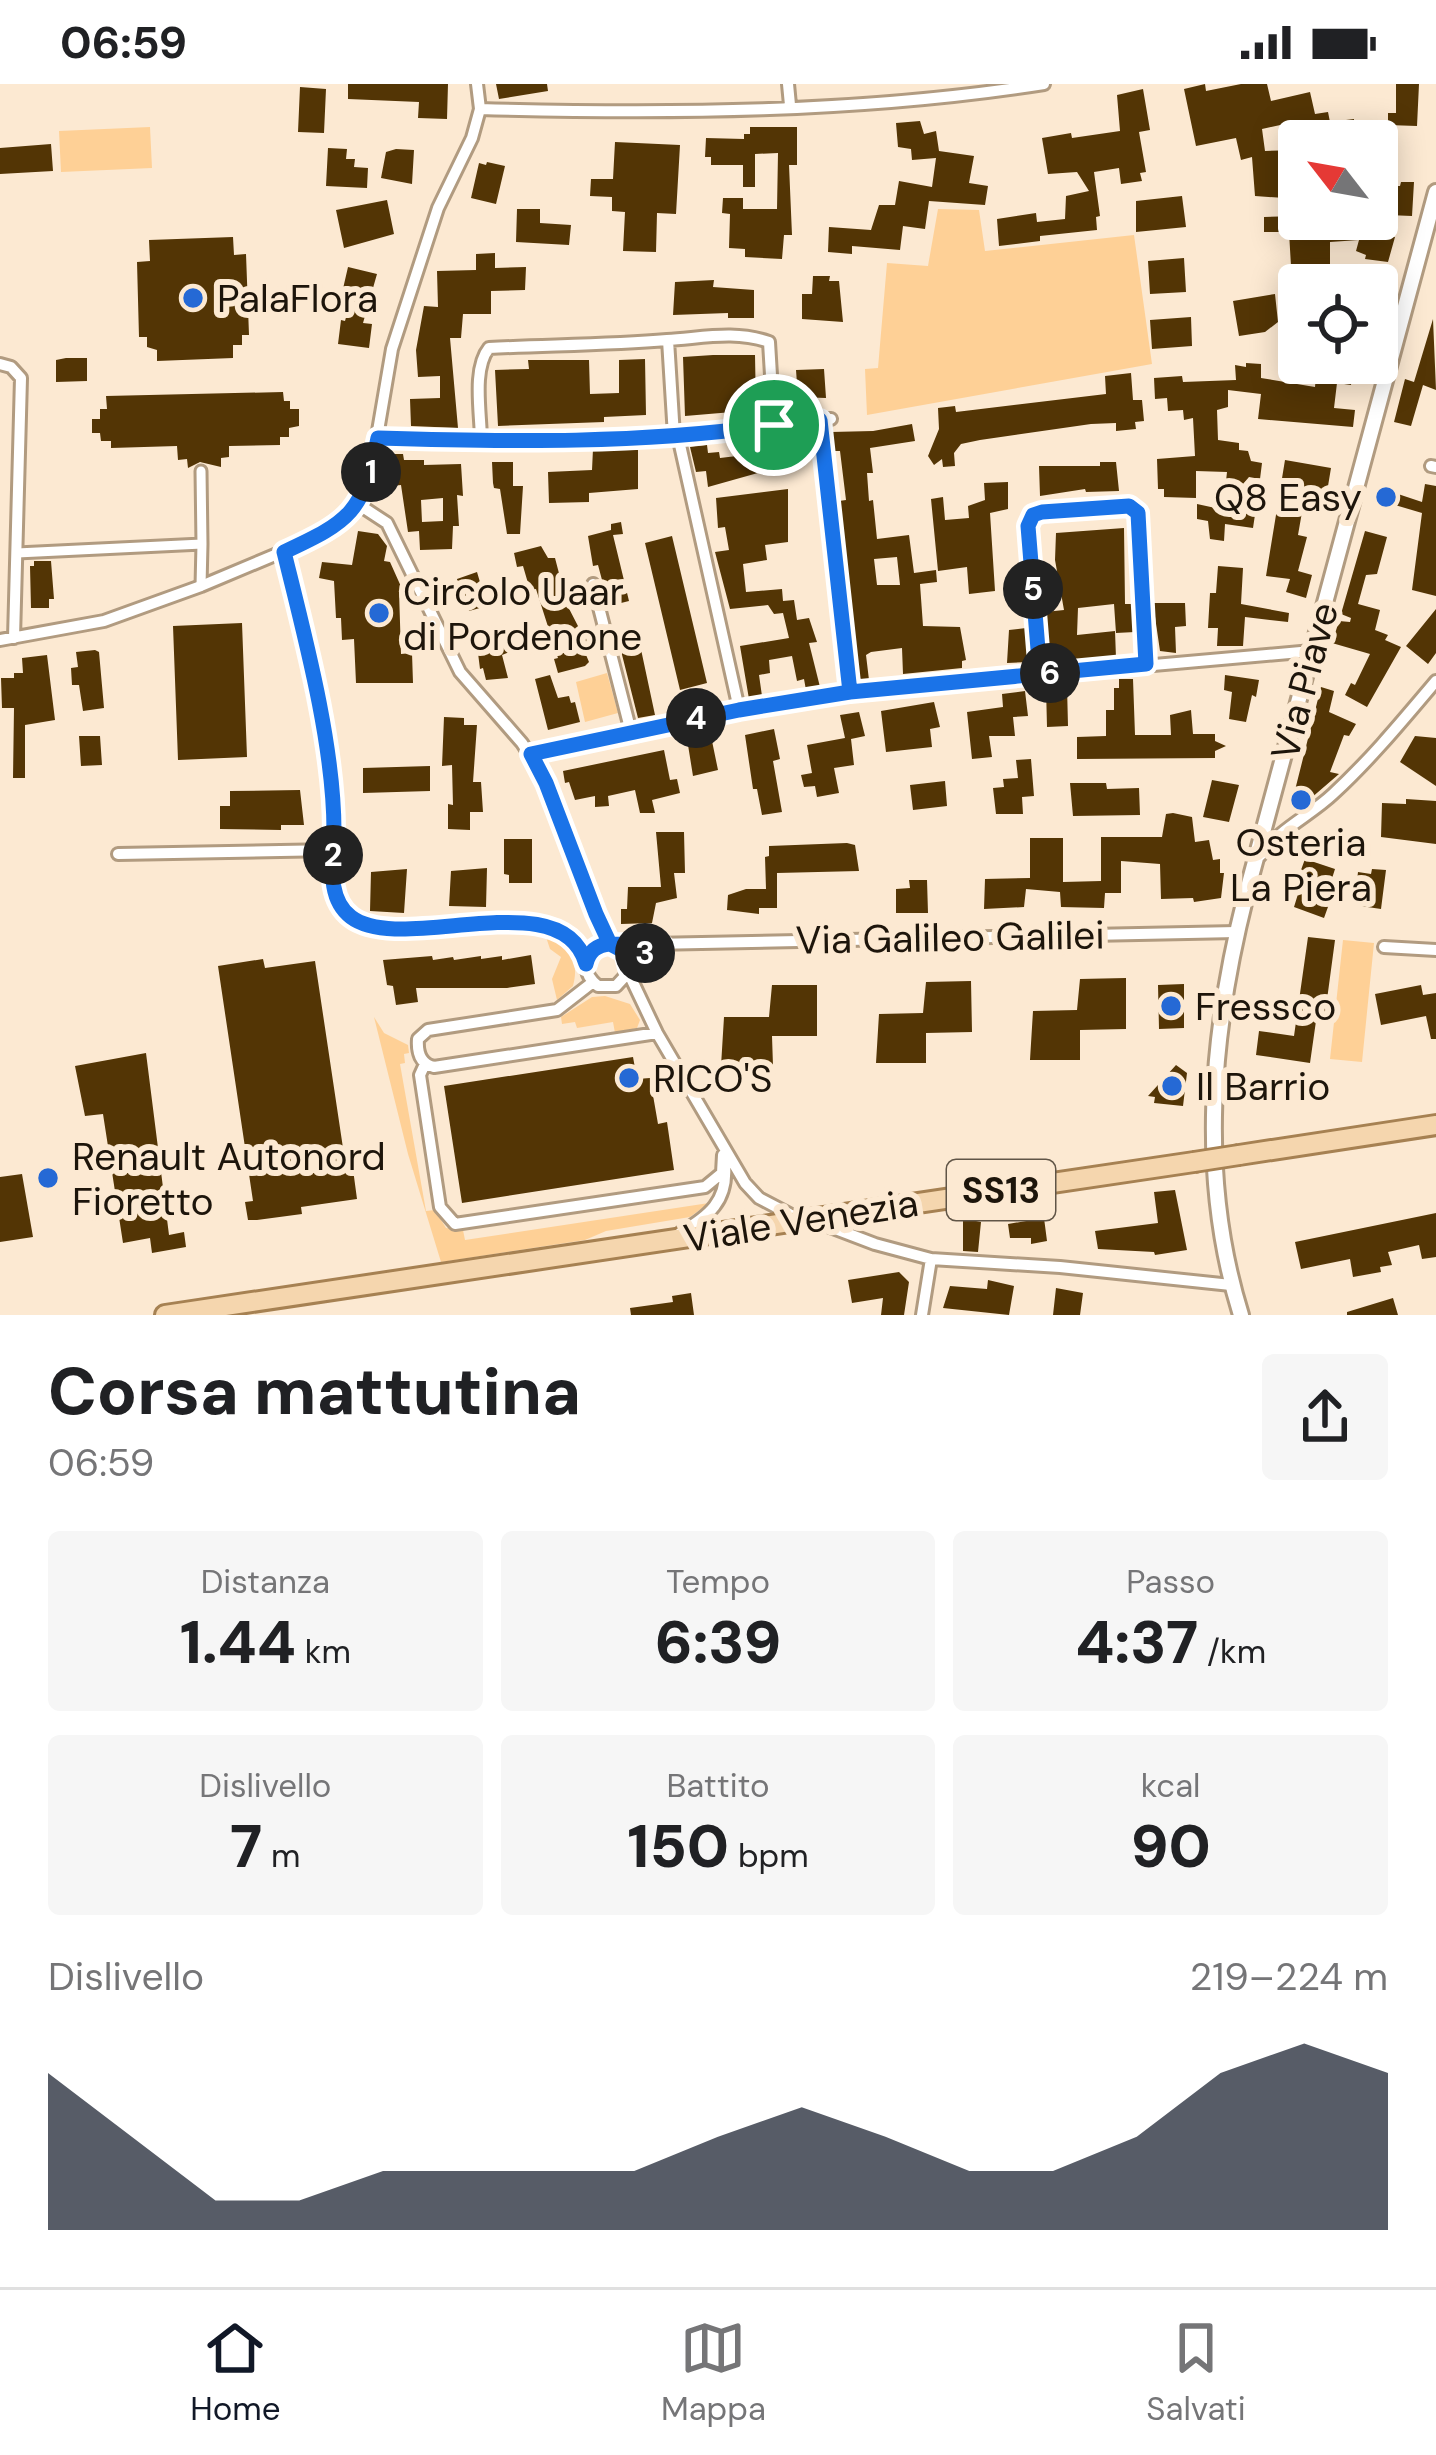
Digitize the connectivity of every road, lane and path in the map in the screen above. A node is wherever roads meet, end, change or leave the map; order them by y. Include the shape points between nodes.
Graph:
1 (478, 84) edge
2 (788, 84) edge
3 (1044, 84) edge
4 (790, 105) junction
5 (480, 109) junction
6 (1436, 192) edge
7 (668, 340) junction
8 (0, 364) edge
9 (774, 425) junction
10 (676, 436) junction
11 (378, 438) junction
12 (481, 441) junction
13 (201, 471) dead end
14 (358, 504) junction
15 (202, 544) junction
16 (284, 552) junction
17 (16, 553) junction
18 (593, 584) dead end
19 (201, 586) junction
20 (7, 639) edge
21 (1312, 651) junction
22 (1146, 664) junction
23 (1040, 674) junction
24 (1436, 681) edge
25 (850, 692) junction
26 (739, 710) junction
27 (632, 732) junction
28 (531, 754) junction
29 (333, 850) junction
30 (118, 854) dead end
31 (1255, 863) junction
32 (1237, 932) junction
33 (612, 945) junction
34 (662, 945) junction
35 (1384, 947) dead end
36 (1436, 950) edge
37 (586, 964) junction
38 (629, 971) junction
39 (592, 982) junction
40 (610, 988) junction
41 (646, 1012) junction
42 (657, 1033) junction
43 (425, 1064) junction
44 (1436, 1125) edge
45 (718, 1139) junction
46 (723, 1155) junction
47 (806, 1220) junction
48 (665, 1241) junction
49 (931, 1258) junction
50 (1232, 1285) junction
51 (165, 1315) edge
52 (922, 1315) edge
53 (1241, 1315) edge

1 - 5 street
2 - 4 street
3 - 4 street via 942,100
4 - 5 street
5 - 11 street via 392,350
6 - 21 street, Via Piave
7 - 9 street via 770,342
7 - 10 street
7 - 12 street via 489,348 480,373
8 - 17 street via 21,378
9 - 10 street
9 - 25 street via 825,420
10 - 12 street
10 - 26 street
11 - 12 street
11 - 14 street
13 - 15 street
14 - 16 street
14 - 28 street via 387,523 460,672
15 - 17 street
15 - 19 street
16 - 19 street
16 - 29 street via 330,770
17 - 20 street
18 - 27 street
19 - 20 street via 104,621
21 - 22 street
21 - 31 street, Via Piave
22 - 23 street
22 - 23 street via 1138,513 1129,506 1042,512 1028,526
23 - 25 street
24 - 31 street via 1385,742
25 - 26 street
26 - 27 street
27 - 28 street
28 - 33 street
29 - 30 street
29 - 37 street via 336,897 361,923 547,924 574,941
31 - 32 street, Via Piave
32 - 34 street, Via Galileo Galilei
32 - 50 street, Via Piave via 1212,1122
33 - 34 street, Via Galileo Galilei
33 - 37 street via 596,947
33 - 38 street via 625,952
34 - 38 street
35 - 36 street
37 - 39 street
38 - 40 street
38 - 41 street
39 - 40 street
39 - 43 street via 557,1010 424,1032 417,1043
40 - 41 street
41 - 42 street
42 - 43 street
42 - 45 street
43 - 46 street via 420,1075 440,1207 455,1224 705,1187 722,1172
44 - 47 main road, Viale Venezia / SS13, bridge
45 - 46 street
45 - 47 street via 759,1198
46 - 48 street via 720,1202
47 - 48 main road, Viale Venezia / SS13
47 - 49 street
48 - 51 main road, Viale Venezia / SS13
49 - 50 street
49 - 52 street
50 - 53 street, Via Piave

